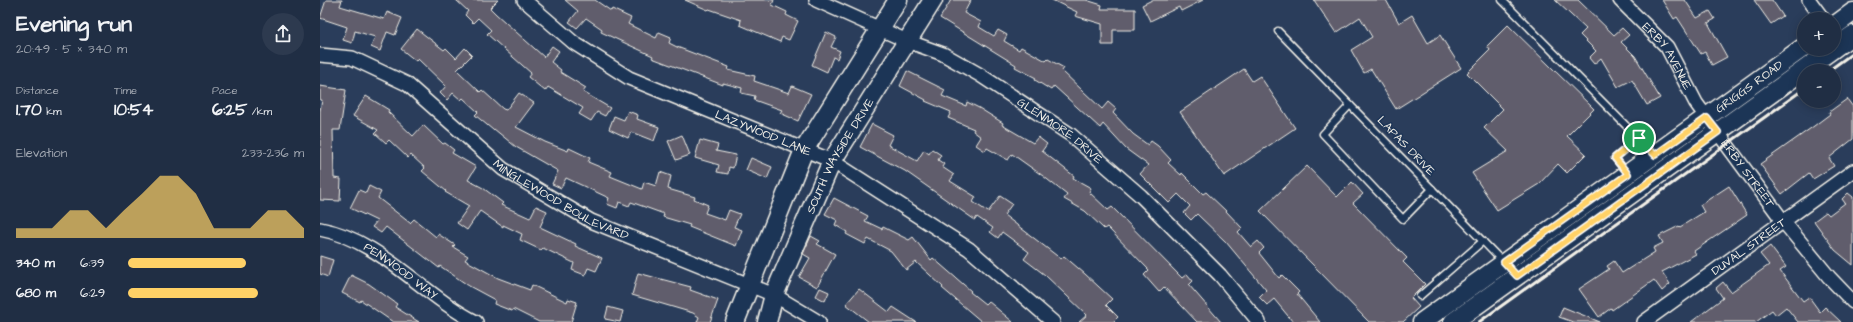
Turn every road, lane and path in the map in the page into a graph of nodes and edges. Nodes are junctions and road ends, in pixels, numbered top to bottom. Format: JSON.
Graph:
{"nodes":[{"id":1,"x":524,"y":0,"type":"edge"},
{"id":2,"x":816,"y":0,"type":"edge"},
{"id":3,"x":898,"y":0,"type":"edge"},
{"id":4,"x":933,"y":0,"type":"edge"},
{"id":5,"x":1502,"y":0,"type":"edge"},
{"id":6,"x":1620,"y":0,"type":"edge"},
{"id":7,"x":1809,"y":0,"type":"edge"},
{"id":8,"x":1818,"y":12,"type":"edge"},
{"id":9,"x":1853,"y":12,"type":"edge"},
{"id":10,"x":1841,"y":21,"type":"edge"},
{"id":11,"x":879,"y":28,"type":"junction"},
{"id":12,"x":1278,"y":31,"type":"dead end"},
{"id":13,"x":907,"y":41,"type":"junction"},
{"id":14,"x":1797,"y":53,"type":"edge"},
{"id":15,"x":320,"y":55,"type":"edge"},
{"id":16,"x":1818,"y":56,"type":"edge"},
{"id":17,"x":1350,"y":105,"type":"junction"},
{"id":18,"x":1712,"y":125,"type":"junction"},
{"id":19,"x":1639,"y":138,"type":"junction"},
{"id":20,"x":804,"y":150,"type":"junction"},
{"id":21,"x":1655,"y":155,"type":"junction"},
{"id":22,"x":832,"y":161,"type":"junction"},
{"id":23,"x":1853,"y":171,"type":"edge"},
{"id":24,"x":1628,"y":174,"type":"junction"},
{"id":25,"x":1432,"y":189,"type":"junction"},
{"id":26,"x":1783,"y":221,"type":"junction"},
{"id":27,"x":320,"y":229,"type":"edge"},
{"id":28,"x":1483,"y":241,"type":"junction"},
{"id":29,"x":1510,"y":269,"type":"junction"},
{"id":30,"x":749,"y":284,"type":"junction"},
{"id":31,"x":774,"y":295,"type":"junction"},
{"id":32,"x":1420,"y":296,"type":"dead end"},
{"id":33,"x":1853,"y":302,"type":"edge"},
{"id":34,"x":476,"y":322,"type":"edge"},
{"id":35,"x":735,"y":322,"type":"edge"},
{"id":36,"x":767,"y":322,"type":"edge"},
{"id":37,"x":819,"y":322,"type":"edge"},
{"id":38,"x":1053,"y":322,"type":"edge"},
{"id":39,"x":1260,"y":322,"type":"edge"},
{"id":40,"x":1422,"y":322,"type":"edge"},
{"id":41,"x":1453,"y":322,"type":"edge"},
{"id":42,"x":1644,"y":322,"type":"edge"}],
"edges":[{"from":1,"to":20,"type":"street","name":"LAZYWOOD LANE"},
{"from":2,"to":11,"type":"street","name":"GLENMORE DRIVE"},
{"from":3,"to":11,"type":"main road"},
{"from":4,"to":13,"type":"main road","name":"SOUTH WAYSIDE DRIVE"},
{"from":5,"to":19,"type":"lane"},
{"from":6,"to":18,"type":"street","name":"ERBY AVENUE"},
{"from":7,"to":8,"type":"street"},
{"from":9,"to":10,"type":"main road"},
{"from":11,"to":13,"type":"street","name":"GLENMORE DRIVE"},
{"from":11,"to":20,"type":"main road"},
{"from":12,"to":17,"type":"lane","name":"LAPAS DRIVE"},
{"from":13,"to":22,"type":"main road","name":"SOUTH WAYSIDE DRIVE"},
{"from":13,"to":39,"type":"street","name":"GLENMORE DRIVE"},
{"from":14,"to":18,"type":"main road","name":"GRIGGS ROAD"},
{"from":15,"to":30,"type":"street","name":"MINGLEWOOD BOULEVARD"},
{"from":16,"to":18,"type":"main road","name":"GRIGGS ROAD"},
{"from":17,"to":25,"type":"lane","name":"LAPAS DRIVE"},
{"from":17,"to":25,"type":"lane"},
{"from":18,"to":21,"type":"main road","name":"GRIGGS ROAD"},
{"from":18,"to":26,"type":"street","name":"ERBY STREET"},
{"from":18,"to":29,"type":"main road","name":"GRIGGS ROAD"},
{"from":19,"to":21,"type":"lane"},
{"from":19,"to":24,"type":"lane"},
{"from":20,"to":22,"type":"street","name":"LAZYWOOD LANE"},
{"from":20,"to":30,"type":"main road"},
{"from":21,"to":24,"type":"main road","name":"GRIGGS ROAD"},
{"from":22,"to":31,"type":"main road","name":"SOUTH WAYSIDE DRIVE"},
{"from":22,"to":38,"type":"street","name":"LAZYWOOD LANE"},
{"from":23,"to":26,"type":"street","name":"DUVAL STREET"},
{"from":24,"to":29,"type":"main road","name":"GRIGGS ROAD"},
{"from":25,"to":28,"type":"lane","name":"LAPAS DRIVE"},
{"from":26,"to":33,"type":"street","name":"ERBY STREET"},
{"from":26,"to":42,"type":"street","name":"DUVAL STREET"},
{"from":27,"to":34,"type":"street","name":"PENWOOD WAY"},
{"from":28,"to":29,"type":"lane","name":"LAPAS DRIVE"},
{"from":28,"to":32,"type":"lane"},
{"from":29,"to":40,"type":"main road","name":"GRIGGS ROAD"},
{"from":29,"to":41,"type":"main road","name":"GRIGGS ROAD"},
{"from":30,"to":31,"type":"street","name":"MINGLEWOOD BOULEVARD"},
{"from":30,"to":35,"type":"main road"},
{"from":31,"to":36,"type":"main road","name":"SOUTH WAYSIDE DRIVE"},
{"from":31,"to":37,"type":"street","name":"MINGLEWOOD BOULEVARD"}]}
